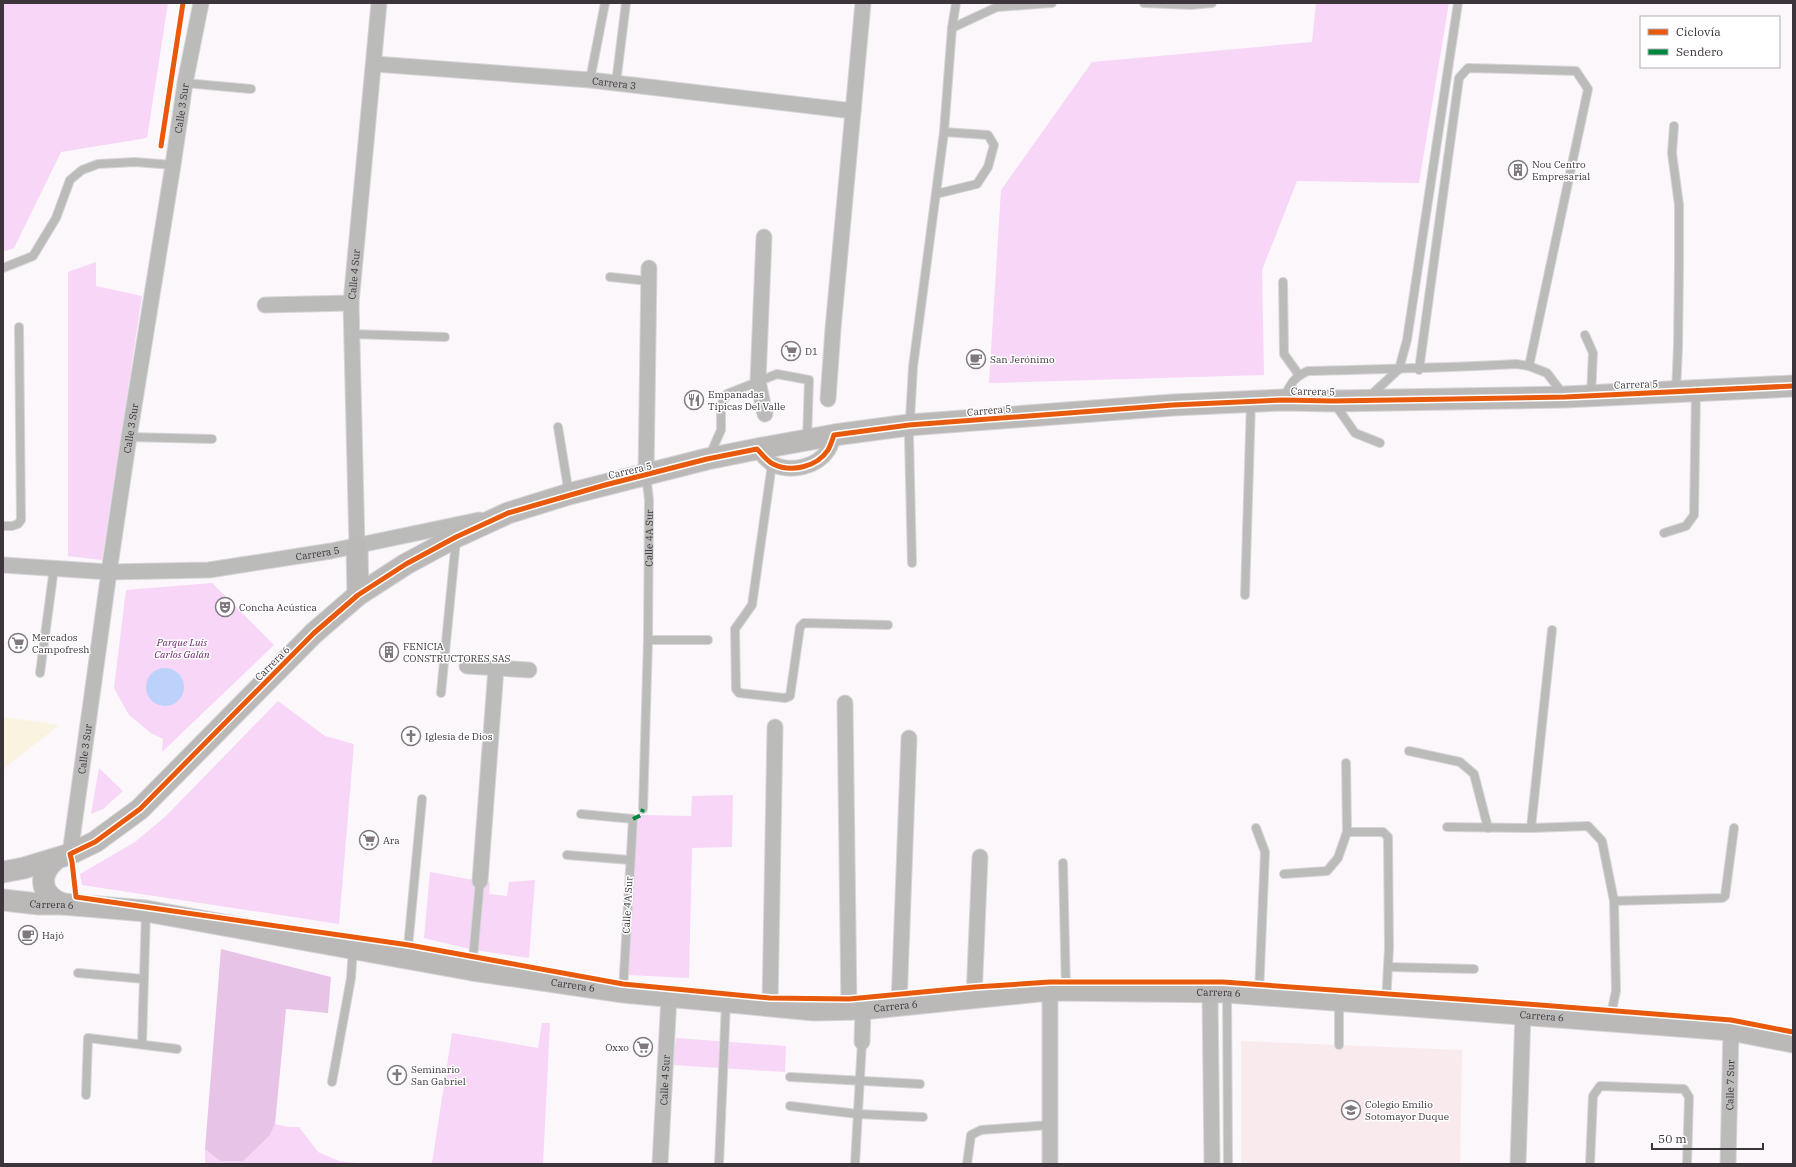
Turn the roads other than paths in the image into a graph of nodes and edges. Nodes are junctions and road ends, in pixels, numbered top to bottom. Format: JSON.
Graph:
{"nodes":[{"id":1,"x":201,"y":3,"type":"edge"},
{"id":2,"x":379,"y":3,"type":"edge"},
{"id":3,"x":605,"y":3,"type":"edge"},
{"id":4,"x":626,"y":3,"type":"edge"},
{"id":5,"x":863,"y":3,"type":"edge"},
{"id":6,"x":956,"y":3,"type":"edge"},
{"id":7,"x":1052,"y":3,"type":"edge"},
{"id":8,"x":1144,"y":3,"type":"edge"},
{"id":9,"x":1212,"y":3,"type":"edge"},
{"id":10,"x":1458,"y":3,"type":"edge"},
{"id":11,"x":952,"y":28,"type":"junction"},
{"id":12,"x":375,"y":64,"type":"junction"},
{"id":13,"x":590,"y":80,"type":"junction"},
{"id":14,"x":185,"y":83,"type":"junction"},
{"id":15,"x":616,"y":83,"type":"junction"},
{"id":16,"x":251,"y":89,"type":"dead end"},
{"id":17,"x":852,"y":111,"type":"junction"},
{"id":18,"x":1674,"y":126,"type":"dead end"},
{"id":19,"x":944,"y":132,"type":"junction"},
{"id":20,"x":174,"y":165,"type":"junction"},
{"id":21,"x":936,"y":194,"type":"junction"},
{"id":22,"x":764,"y":237,"type":"dead end"},
{"id":23,"x":3,"y":268,"type":"edge"},
{"id":24,"x":649,"y":275,"type":"joint"},
{"id":25,"x":610,"y":277,"type":"dead end"},
{"id":26,"x":1283,"y":282,"type":"dead end"},
{"id":27,"x":351,"y":303,"type":"junction"},
{"id":28,"x":264,"y":305,"type":"dead end"},
{"id":29,"x":19,"y":327,"type":"dead end"},
{"id":30,"x":351,"y":334,"type":"junction"},
{"id":31,"x":1585,"y":335,"type":"dead end"},
{"id":32,"x":445,"y":337,"type":"dead end"},
{"id":33,"x":1529,"y":366,"type":"junction"},
{"id":34,"x":1399,"y":369,"type":"junction"},
{"id":35,"x":1419,"y":370,"type":"junction"},
{"id":36,"x":1299,"y":375,"type":"junction"},
{"id":37,"x":758,"y":381,"type":"junction"},
{"id":38,"x":1793,"y":386,"type":"edge"},
{"id":39,"x":1696,"y":390,"type":"junction"},
{"id":40,"x":1676,"y":392,"type":"junction"},
{"id":41,"x":1591,"y":395,"type":"junction"},
{"id":42,"x":1565,"y":397,"type":"junction"},
{"id":43,"x":828,"y":399,"type":"dead end"},
{"id":44,"x":1283,"y":400,"type":"junction"},
{"id":45,"x":1365,"y":400,"type":"junction"},
{"id":46,"x":1251,"y":401,"type":"junction"},
{"id":47,"x":1333,"y":401,"type":"junction"},
{"id":48,"x":765,"y":414,"type":"dead end"},
{"id":49,"x":909,"y":425,"type":"junction"},
{"id":50,"x":558,"y":427,"type":"dead end"},
{"id":51,"x":834,"y":435,"type":"junction"},
{"id":52,"x":129,"y":437,"type":"junction"},
{"id":53,"x":212,"y":439,"type":"dead end"},
{"id":54,"x":807,"y":439,"type":"junction"},
{"id":55,"x":1380,"y":443,"type":"dead end"},
{"id":56,"x":757,"y":449,"type":"junction"},
{"id":57,"x":707,"y":459,"type":"junction"},
{"id":58,"x":772,"y":464,"type":"junction"},
{"id":59,"x":646,"y":475,"type":"junction"},
{"id":60,"x":569,"y":494,"type":"junction"},
{"id":61,"x":508,"y":513,"type":"junction"},
{"id":62,"x":3,"y":526,"type":"edge"},
{"id":63,"x":1664,"y":533,"type":"dead end"},
{"id":64,"x":456,"y":537,"type":"junction"},
{"id":65,"x":356,"y":546,"type":"junction"},
{"id":66,"x":912,"y":563,"type":"dead end"},
{"id":67,"x":3,"y":566,"type":"edge"},
{"id":68,"x":54,"y":568,"type":"junction"},
{"id":69,"x":109,"y":572,"type":"junction"},
{"id":70,"x":358,"y":595,"type":"junction"},
{"id":71,"x":1245,"y":595,"type":"dead end"},
{"id":72,"x":888,"y":625,"type":"dead end"},
{"id":73,"x":1552,"y":630,"type":"dead end"},
{"id":74,"x":648,"y":640,"type":"junction"},
{"id":75,"x":708,"y":640,"type":"dead end"},
{"id":76,"x":467,"y":666,"type":"dead end"},
{"id":77,"x":496,"y":668,"type":"junction"},
{"id":78,"x":529,"y":670,"type":"dead end"},
{"id":79,"x":40,"y":673,"type":"dead end"},
{"id":80,"x":441,"y":693,"type":"dead end"},
{"id":81,"x":845,"y":702,"type":"dead end"},
{"id":82,"x":775,"y":727,"type":"dead end"},
{"id":83,"x":909,"y":738,"type":"dead end"},
{"id":84,"x":1409,"y":751,"type":"dead end"},
{"id":85,"x":1346,"y":763,"type":"dead end"},
{"id":86,"x":422,"y":799,"type":"dead end"},
{"id":87,"x":643,"y":809,"type":"dead end"},
{"id":88,"x":581,"y":814,"type":"dead end"},
{"id":89,"x":1447,"y":827,"type":"dead end"},
{"id":90,"x":1256,"y":828,"type":"dead end"},
{"id":91,"x":1488,"y":828,"type":"junction"},
{"id":92,"x":1531,"y":828,"type":"junction"},
{"id":93,"x":1734,"y":828,"type":"dead end"},
{"id":94,"x":1347,"y":832,"type":"junction"},
{"id":95,"x":567,"y":855,"type":"dead end"},
{"id":96,"x":63,"y":857,"type":"junction"},
{"id":97,"x":980,"y":857,"type":"dead end"},
{"id":98,"x":630,"y":860,"type":"junction"},
{"id":99,"x":1063,"y":863,"type":"dead end"},
{"id":100,"x":3,"y":872,"type":"edge"},
{"id":101,"x":1284,"y":874,"type":"dead end"},
{"id":102,"x":480,"y":881,"type":"joint"},
{"id":103,"x":3,"y":900,"type":"edge"},
{"id":104,"x":1614,"y":901,"type":"junction"},
{"id":105,"x":63,"y":904,"type":"junction"},
{"id":106,"x":146,"y":912,"type":"junction"},
{"id":107,"x":353,"y":948,"type":"junction"},
{"id":108,"x":407,"y":958,"type":"junction"},
{"id":109,"x":1388,"y":968,"type":"junction"},
{"id":110,"x":1474,"y":968,"type":"dead end"},
{"id":111,"x":472,"y":970,"type":"junction"},
{"id":112,"x":78,"y":973,"type":"dead end"},
{"id":113,"x":144,"y":978,"type":"junction"},
{"id":114,"x":1058,"y":990,"type":"junction"},
{"id":115,"x":622,"y":992,"type":"junction"},
{"id":116,"x":1218,"y":992,"type":"junction"},
{"id":117,"x":1259,"y":994,"type":"junction"},
{"id":118,"x":669,"y":996,"type":"junction"},
{"id":119,"x":974,"y":998,"type":"junction"},
{"id":120,"x":1339,"y":1000,"type":"junction"},
{"id":121,"x":726,"y":1003,"type":"junction"},
{"id":122,"x":1386,"y":1003,"type":"junction"},
{"id":123,"x":899,"y":1005,"type":"junction"},
{"id":124,"x":770,"y":1006,"type":"junction"},
{"id":125,"x":856,"y":1009,"type":"junction"},
{"id":126,"x":1523,"y":1013,"type":"junction"},
{"id":127,"x":1612,"y":1020,"type":"junction"},
{"id":128,"x":1731,"y":1030,"type":"junction"},
{"id":129,"x":862,"y":1042,"type":"joint"},
{"id":130,"x":1793,"y":1042,"type":"edge"},
{"id":131,"x":142,"y":1044,"type":"junction"},
{"id":132,"x":1339,"y":1045,"type":"dead end"},
{"id":133,"x":177,"y":1049,"type":"dead end"},
{"id":134,"x":790,"y":1077,"type":"dead end"},
{"id":135,"x":860,"y":1081,"type":"junction"},
{"id":136,"x":332,"y":1082,"type":"dead end"},
{"id":137,"x":920,"y":1084,"type":"dead end"},
{"id":138,"x":86,"y":1095,"type":"dead end"},
{"id":139,"x":790,"y":1106,"type":"dead end"},
{"id":140,"x":858,"y":1114,"type":"junction"},
{"id":141,"x":923,"y":1117,"type":"dead end"},
{"id":142,"x":1050,"y":1125,"type":"junction"},
{"id":143,"x":660,"y":1164,"type":"edge"},
{"id":144,"x":719,"y":1164,"type":"edge"},
{"id":145,"x":855,"y":1164,"type":"edge"},
{"id":146,"x":967,"y":1164,"type":"edge"},
{"id":147,"x":1050,"y":1164,"type":"edge"},
{"id":148,"x":1212,"y":1164,"type":"edge"},
{"id":149,"x":1228,"y":1164,"type":"edge"},
{"id":150,"x":1518,"y":1164,"type":"edge"},
{"id":151,"x":1590,"y":1164,"type":"edge"},
{"id":152,"x":1687,"y":1164,"type":"edge"},
{"id":153,"x":1728,"y":1164,"type":"edge"}],
"edges":[{"from":1,"to":14,"type":"street","name":"Calle 3 Sur"},
{"from":2,"to":12,"type":"street","name":"Calle 4 Sur"},
{"from":3,"to":13,"type":"lane"},
{"from":4,"to":15,"type":"lane"},
{"from":5,"to":17,"type":"street"},
{"from":6,"to":11,"type":"lane"},
{"from":7,"to":11,"type":"lane"},
{"from":8,"to":9,"type":"lane"},
{"from":10,"to":34,"type":"lane"},
{"from":11,"to":19,"type":"lane"},
{"from":12,"to":13,"type":"street","name":"Carrera 3"},
{"from":12,"to":27,"type":"street","name":"Calle 4 Sur"},
{"from":13,"to":15,"type":"street","name":"Carrera 3"},
{"from":14,"to":16,"type":"lane"},
{"from":14,"to":20,"type":"street","name":"Calle 3 Sur"},
{"from":15,"to":17,"type":"street","name":"Carrera 3"},
{"from":17,"to":43,"type":"street"},
{"from":18,"to":40,"type":"lane"},
{"from":19,"to":21,"type":"lane"},
{"from":19,"to":21,"type":"lane"},
{"from":20,"to":23,"type":"lane"},
{"from":20,"to":52,"type":"street","name":"Calle 3 Sur"},
{"from":21,"to":49,"type":"lane"},
{"from":22,"to":37,"type":"street"},
{"from":24,"to":25,"type":"lane"},
{"from":24,"to":59,"type":"street","name":"Calle 4A Sur"},
{"from":26,"to":36,"type":"lane"},
{"from":27,"to":28,"type":"street"},
{"from":27,"to":30,"type":"street","name":"Calle 4 Sur"},
{"from":29,"to":62,"type":"lane"},
{"from":30,"to":32,"type":"lane"},
{"from":30,"to":65,"type":"street","name":"Calle 4 Sur"},
{"from":31,"to":41,"type":"lane"},
{"from":33,"to":35,"type":"lane"},
{"from":33,"to":35,"type":"lane"},
{"from":33,"to":42,"type":"lane"},
{"from":34,"to":35,"type":"lane"},
{"from":34,"to":36,"type":"lane"},
{"from":34,"to":45,"type":"lane"},
{"from":36,"to":44,"type":"lane"},
{"from":37,"to":48,"type":"street"},
{"from":37,"to":54,"type":"lane"},
{"from":37,"to":57,"type":"lane"},
{"from":38,"to":39,"type":"main road","name":"Carrera 5"},
{"from":39,"to":40,"type":"main road","name":"Carrera 5"},
{"from":39,"to":63,"type":"lane"},
{"from":40,"to":41,"type":"main road","name":"Carrera 5"},
{"from":41,"to":42,"type":"main road","name":"Carrera 5"},
{"from":42,"to":45,"type":"main road","name":"Carrera 5"},
{"from":44,"to":46,"type":"main road","name":"Carrera 5"},
{"from":44,"to":47,"type":"main road","name":"Carrera 5"},
{"from":45,"to":47,"type":"main road","name":"Carrera 5"},
{"from":46,"to":49,"type":"main road","name":"Carrera 5"},
{"from":46,"to":71,"type":"lane"},
{"from":47,"to":55,"type":"lane"},
{"from":49,"to":51,"type":"main road","name":"Carrera 5"},
{"from":49,"to":66,"type":"lane"},
{"from":50,"to":60,"type":"lane"},
{"from":51,"to":54,"type":"main road","name":"Carrera 5"},
{"from":51,"to":58,"type":"street"},
{"from":52,"to":53,"type":"lane"},
{"from":52,"to":69,"type":"street","name":"Calle 3 Sur"},
{"from":54,"to":56,"type":"main road","name":"Carrera 5"},
{"from":56,"to":57,"type":"main road","name":"Carrera 5"},
{"from":56,"to":58,"type":"street"},
{"from":57,"to":59,"type":"main road","name":"Carrera 5"},
{"from":58,"to":72,"type":"lane"},
{"from":59,"to":60,"type":"main road","name":"Carrera 5"},
{"from":59,"to":74,"type":"lane","name":"Calle 4A Sur"},
{"from":60,"to":61,"type":"main road","name":"Carrera 5"},
{"from":61,"to":64,"type":"main road","name":"Carrera 6"},
{"from":61,"to":65,"type":"street","name":"Carrera 5"},
{"from":64,"to":70,"type":"main road","name":"Carrera 6"},
{"from":64,"to":80,"type":"lane"},
{"from":65,"to":69,"type":"street","name":"Carrera 5"},
{"from":65,"to":70,"type":"main road"},
{"from":67,"to":68,"type":"street","name":"Carrera 5"},
{"from":68,"to":69,"type":"street","name":"Carrera 5"},
{"from":68,"to":79,"type":"lane"},
{"from":69,"to":96,"type":"street","name":"Calle 3 Sur"},
{"from":70,"to":96,"type":"main road","name":"Carrera 6"},
{"from":73,"to":92,"type":"lane"},
{"from":74,"to":75,"type":"lane"},
{"from":74,"to":87,"type":"lane","name":"Calle 4A Sur"},
{"from":76,"to":77,"type":"street"},
{"from":77,"to":78,"type":"street"},
{"from":77,"to":102,"type":"street"},
{"from":81,"to":125,"type":"street"},
{"from":82,"to":124,"type":"street"},
{"from":83,"to":123,"type":"street"},
{"from":84,"to":91,"type":"lane"},
{"from":85,"to":94,"type":"lane"},
{"from":86,"to":108,"type":"lane"},
{"from":88,"to":98,"type":"lane","name":"Calle 4A Sur"},
{"from":89,"to":91,"type":"lane"},
{"from":90,"to":117,"type":"lane"},
{"from":91,"to":92,"type":"lane"},
{"from":92,"to":104,"type":"lane"},
{"from":93,"to":104,"type":"lane"},
{"from":94,"to":101,"type":"lane"},
{"from":94,"to":109,"type":"lane"},
{"from":95,"to":98,"type":"lane"},
{"from":96,"to":100,"type":"main road","name":"Carrera 6"},
{"from":96,"to":105,"type":"main road"},
{"from":97,"to":119,"type":"street"},
{"from":98,"to":115,"type":"lane","name":"Calle 4A Sur"},
{"from":99,"to":114,"type":"lane"},
{"from":102,"to":111,"type":"lane"},
{"from":103,"to":105,"type":"main road","name":"Carrera 6"},
{"from":104,"to":127,"type":"lane"},
{"from":105,"to":106,"type":"main road","name":"Carrera 6"},
{"from":106,"to":107,"type":"main road","name":"Carrera 6"},
{"from":106,"to":113,"type":"lane"},
{"from":107,"to":108,"type":"main road","name":"Carrera 6"},
{"from":107,"to":136,"type":"lane"},
{"from":108,"to":111,"type":"main road","name":"Carrera 6"},
{"from":109,"to":110,"type":"lane"},
{"from":109,"to":122,"type":"lane"},
{"from":111,"to":115,"type":"main road","name":"Carrera 6"},
{"from":112,"to":113,"type":"lane"},
{"from":113,"to":131,"type":"lane"},
{"from":114,"to":116,"type":"main road","name":"Carrera 6"},
{"from":114,"to":119,"type":"main road","name":"Carrera 6"},
{"from":114,"to":142,"type":"street"},
{"from":115,"to":118,"type":"main road","name":"Carrera 6"},
{"from":116,"to":117,"type":"main road","name":"Carrera 6"},
{"from":116,"to":148,"type":"street"},
{"from":116,"to":149,"type":"lane"},
{"from":117,"to":120,"type":"main road","name":"Carrera 6"},
{"from":118,"to":121,"type":"main road","name":"Carrera 6"},
{"from":118,"to":143,"type":"street","name":"Calle 4 Sur"},
{"from":119,"to":123,"type":"main road","name":"Carrera 6"},
{"from":120,"to":122,"type":"main road","name":"Carrera 6"},
{"from":120,"to":132,"type":"lane"},
{"from":121,"to":124,"type":"main road","name":"Carrera 6"},
{"from":121,"to":144,"type":"lane"},
{"from":122,"to":126,"type":"main road","name":"Carrera 6"},
{"from":123,"to":125,"type":"main road","name":"Carrera 6"},
{"from":124,"to":125,"type":"main road","name":"Carrera 6"},
{"from":125,"to":129,"type":"street"},
{"from":126,"to":127,"type":"main road","name":"Carrera 6"},
{"from":126,"to":150,"type":"street"},
{"from":127,"to":128,"type":"main road","name":"Carrera 6"},
{"from":128,"to":130,"type":"main road","name":"Carrera 6"},
{"from":128,"to":153,"type":"street","name":"Calle 7 Sur"},
{"from":129,"to":135,"type":"lane"},
{"from":131,"to":133,"type":"lane"},
{"from":131,"to":138,"type":"lane"},
{"from":134,"to":135,"type":"lane"},
{"from":135,"to":137,"type":"lane"},
{"from":135,"to":140,"type":"lane"},
{"from":139,"to":140,"type":"lane"},
{"from":140,"to":141,"type":"lane"},
{"from":140,"to":145,"type":"lane"},
{"from":142,"to":146,"type":"lane"},
{"from":142,"to":147,"type":"street"},
{"from":151,"to":152,"type":"lane"}]}
